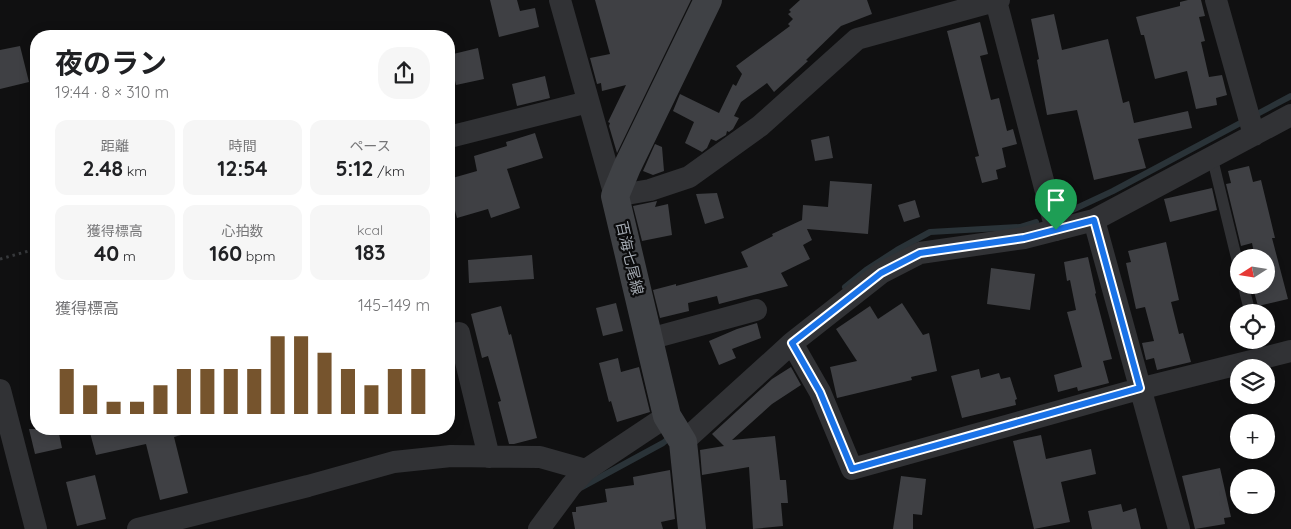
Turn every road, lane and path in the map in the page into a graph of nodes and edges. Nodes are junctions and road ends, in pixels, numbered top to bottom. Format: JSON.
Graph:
{"nodes":[{"id":1,"x":560,"y":0,"type":"edge"},
{"id":2,"x":708,"y":0,"type":"edge"},
{"id":3,"x":998,"y":0,"type":"edge"},
{"id":4,"x":1216,"y":0,"type":"edge"},
{"id":5,"x":588,"y":102,"type":"junction"},
{"id":6,"x":1291,"y":115,"type":"edge"},
{"id":7,"x":455,"y":135,"type":"edge"},
{"id":8,"x":1254,"y":135,"type":"junction"},
{"id":9,"x":1212,"y":157,"type":"junction"},
{"id":10,"x":615,"y":196,"type":"junction"},
{"id":11,"x":1094,"y":220,"type":"junction"},
{"id":12,"x":1056,"y":230,"type":"junction"},
{"id":13,"x":1234,"y":249,"type":"edge"},
{"id":14,"x":30,"y":251,"type":"edge"},
{"id":15,"x":0,"y":259,"type":"edge"},
{"id":16,"x":756,"y":310,"type":"dead end"},
{"id":17,"x":459,"y":333,"type":"dead end"},
{"id":18,"x":649,"y":339,"type":"junction"},
{"id":19,"x":792,"y":343,"type":"junction"},
{"id":20,"x":1258,"y":349,"type":"edge"},
{"id":21,"x":1291,"y":350,"type":"edge"},
{"id":22,"x":1140,"y":388,"type":"junction"},
{"id":23,"x":0,"y":390,"type":"edge"},
{"id":24,"x":676,"y":430,"type":"junction"},
{"id":25,"x":489,"y":457,"type":"junction"},
{"id":26,"x":586,"y":470,"type":"junction"},
{"id":27,"x":36,"y":529,"type":"edge"},
{"id":28,"x":138,"y":529,"type":"edge"},
{"id":29,"x":539,"y":529,"type":"edge"},
{"id":30,"x":692,"y":529,"type":"edge"},
{"id":31,"x":1179,"y":529,"type":"edge"}],
"edges":[{"from":1,"to":5,"type":"street"},
{"from":2,"to":10,"type":"main road"},
{"from":3,"to":10,"type":"street"},
{"from":3,"to":12,"type":"street"},
{"from":4,"to":8,"type":"street"},
{"from":5,"to":7,"type":"street"},
{"from":5,"to":10,"type":"street"},
{"from":6,"to":8,"type":"street"},
{"from":8,"to":9,"type":"street"},
{"from":9,"to":11,"type":"street"},
{"from":9,"to":13,"type":"lane"},
{"from":10,"to":18,"type":"main road","name":"百海七尾線"},
{"from":11,"to":12,"type":"street"},
{"from":11,"to":22,"type":"street"},
{"from":12,"to":19,"type":"street"},
{"from":14,"to":15,"type":"path"},
{"from":16,"to":18,"type":"street"},
{"from":17,"to":25,"type":"street"},
{"from":18,"to":24,"type":"main road","name":"百海七尾線"},
{"from":19,"to":22,"type":"street"},
{"from":19,"to":24,"type":"street"},
{"from":20,"to":21,"type":"street"},
{"from":20,"to":22,"type":"street"},
{"from":22,"to":31,"type":"street"},
{"from":23,"to":27,"type":"street"},
{"from":24,"to":26,"type":"street"},
{"from":24,"to":30,"type":"main road","name":"百海七尾線"},
{"from":25,"to":26,"type":"street"},
{"from":25,"to":28,"type":"street"},
{"from":26,"to":29,"type":"street"}]}
